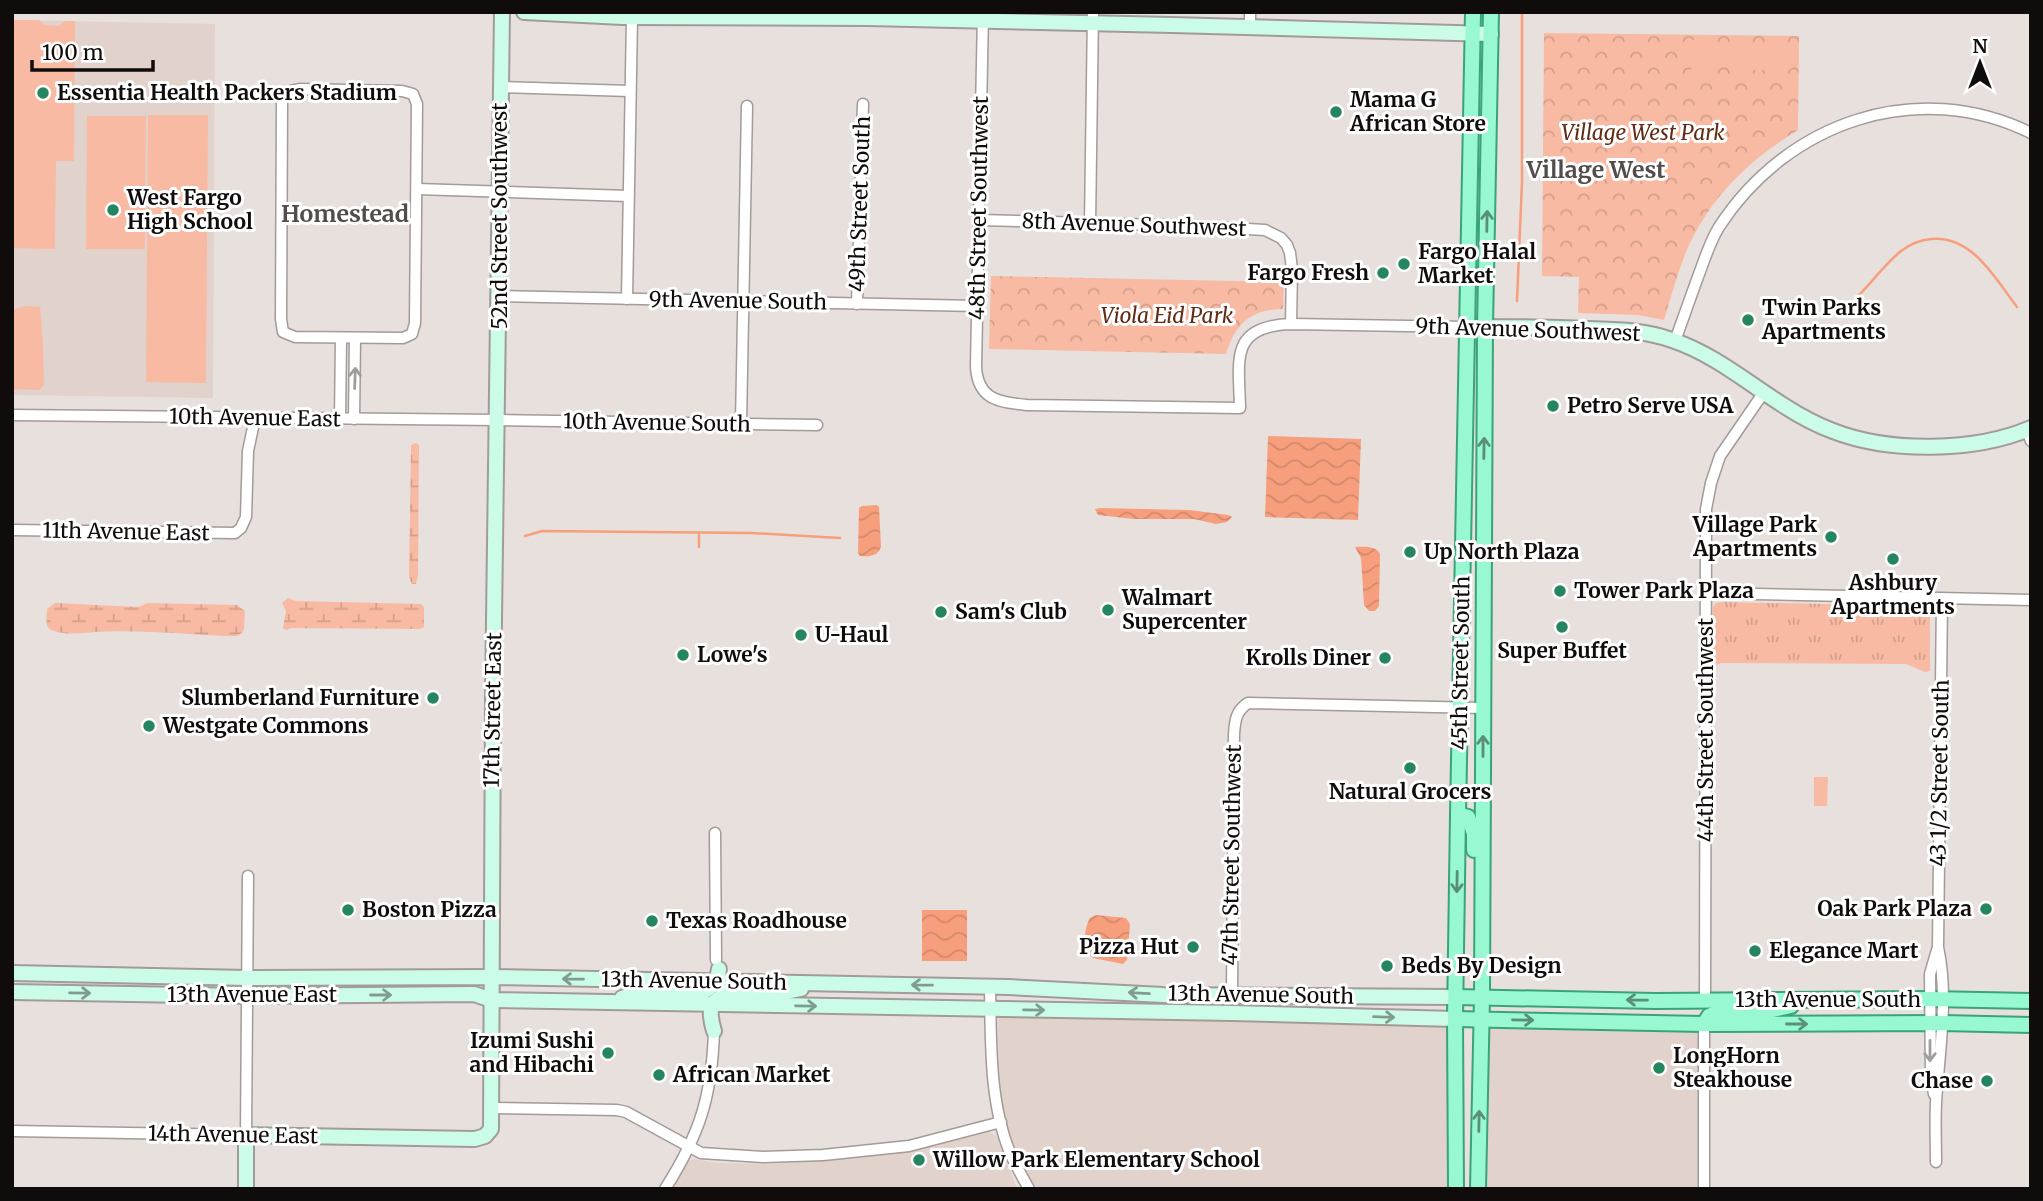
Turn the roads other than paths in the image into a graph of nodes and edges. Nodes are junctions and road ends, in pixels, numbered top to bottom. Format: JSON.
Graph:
{"nodes":[{"id":1,"x":502,"y":12,"type":"edge"},
{"id":2,"x":524,"y":12,"type":"edge"},
{"id":3,"x":1250,"y":12,"type":"edge"},
{"id":4,"x":1473,"y":12,"type":"edge"},
{"id":5,"x":1491,"y":12,"type":"edge"},
{"id":6,"x":747,"y":15,"type":"edge"},
{"id":7,"x":867,"y":15,"type":"edge"},
{"id":8,"x":632,"y":17,"type":"junction"},
{"id":9,"x":983,"y":17,"type":"edge"},
{"id":10,"x":1093,"y":18,"type":"edge"},
{"id":11,"x":1172,"y":18,"type":"edge"},
{"id":12,"x":1250,"y":28,"type":"junction"},
{"id":13,"x":1473,"y":33,"type":"junction"},
{"id":14,"x":1491,"y":34,"type":"junction"},
{"id":15,"x":500,"y":87,"type":"junction"},
{"id":16,"x":630,"y":90,"type":"junction"},
{"id":17,"x":863,"y":104,"type":"dead end"},
{"id":18,"x":747,"y":106,"type":"dead end"},
{"id":19,"x":2031,"y":132,"type":"edge"},
{"id":20,"x":417,"y":190,"type":"junction"},
{"id":21,"x":501,"y":191,"type":"junction"},
{"id":22,"x":628,"y":196,"type":"junction"},
{"id":23,"x":979,"y":220,"type":"junction"},
{"id":24,"x":1090,"y":224,"type":"junction"},
{"id":25,"x":499,"y":296,"type":"junction"},
{"id":26,"x":627,"y":299,"type":"junction"},
{"id":27,"x":743,"y":301,"type":"junction"},
{"id":28,"x":857,"y":304,"type":"junction"},
{"id":29,"x":977,"y":306,"type":"junction"},
{"id":30,"x":1290,"y":324,"type":"junction"},
{"id":31,"x":1466,"y":327,"type":"junction"},
{"id":32,"x":1485,"y":327,"type":"junction"},
{"id":33,"x":341,"y":338,"type":"junction"},
{"id":34,"x":355,"y":338,"type":"junction"},
{"id":35,"x":1675,"y":341,"type":"junction"},
{"id":36,"x":1765,"y":392,"type":"junction"},
{"id":37,"x":12,"y":415,"type":"edge"},
{"id":38,"x":1465,"y":416,"type":"junction"},
{"id":39,"x":255,"y":418,"type":"junction"},
{"id":40,"x":340,"y":419,"type":"junction"},
{"id":41,"x":354,"y":419,"type":"junction"},
{"id":42,"x":498,"y":420,"type":"junction"},
{"id":43,"x":741,"y":424,"type":"junction"},
{"id":44,"x":817,"y":425,"type":"dead end"},
{"id":45,"x":2030,"y":433,"type":"edge"},
{"id":46,"x":1463,"y":516,"type":"junction"},
{"id":47,"x":1483,"y":517,"type":"junction"},
{"id":48,"x":12,"y":530,"type":"edge"},
{"id":49,"x":1706,"y":593,"type":"junction"},
{"id":50,"x":1941,"y":598,"type":"junction"},
{"id":51,"x":2031,"y":600,"type":"edge"},
{"id":52,"x":1484,"y":618,"type":"junction"},
{"id":53,"x":1460,"y":707,"type":"junction"},
{"id":54,"x":1483,"y":708,"type":"junction"},
{"id":55,"x":1459,"y":751,"type":"junction"},
{"id":56,"x":1458,"y":814,"type":"junction"},
{"id":57,"x":1483,"y":814,"type":"junction"},
{"id":58,"x":715,"y":833,"type":"dead end"},
{"id":59,"x":248,"y":876,"type":"dead end"},
{"id":60,"x":1481,"y":917,"type":"junction"},
{"id":61,"x":717,"y":970,"type":"junction"},
{"id":62,"x":12,"y":973,"type":"edge"},
{"id":63,"x":492,"y":977,"type":"junction"},
{"id":64,"x":248,"y":978,"type":"junction"},
{"id":65,"x":690,"y":981,"type":"junction"},
{"id":66,"x":821,"y":984,"type":"junction"},
{"id":67,"x":990,"y":986,"type":"junction"},
{"id":68,"x":12,"y":992,"type":"edge"},
{"id":69,"x":1231,"y":995,"type":"junction"},
{"id":70,"x":248,"y":996,"type":"junction"},
{"id":71,"x":1456,"y":997,"type":"junction"},
{"id":72,"x":1482,"y":997,"type":"junction"},
{"id":73,"x":1936,"y":999,"type":"junction"},
{"id":74,"x":492,"y":1000,"type":"junction"},
{"id":75,"x":1705,"y":1000,"type":"junction"},
{"id":76,"x":1816,"y":1000,"type":"junction"},
{"id":77,"x":2031,"y":1001,"type":"edge"},
{"id":78,"x":611,"y":1002,"type":"junction"},
{"id":79,"x":738,"y":1005,"type":"junction"},
{"id":80,"x":711,"y":1009,"type":"junction"},
{"id":81,"x":991,"y":1009,"type":"junction"},
{"id":82,"x":1129,"y":1012,"type":"junction"},
{"id":83,"x":1455,"y":1019,"type":"junction"},
{"id":84,"x":1481,"y":1019,"type":"junction"},
{"id":85,"x":1595,"y":1021,"type":"junction"},
{"id":86,"x":1936,"y":1023,"type":"junction"},
{"id":87,"x":1704,"y":1024,"type":"junction"},
{"id":88,"x":2031,"y":1025,"type":"edge"},
{"id":89,"x":714,"y":1031,"type":"junction"},
{"id":90,"x":492,"y":1108,"type":"junction"},
{"id":91,"x":1456,"y":1119,"type":"junction"},
{"id":92,"x":1001,"y":1122,"type":"junction"},
{"id":93,"x":12,"y":1131,"type":"edge"},
{"id":94,"x":246,"y":1135,"type":"junction"},
{"id":95,"x":689,"y":1146,"type":"junction"},
{"id":96,"x":1936,"y":1162,"type":"dead end"},
{"id":97,"x":666,"y":1187,"type":"edge"},
{"id":98,"x":247,"y":1189,"type":"edge"},
{"id":99,"x":1029,"y":1189,"type":"edge"},
{"id":100,"x":1457,"y":1189,"type":"edge"},
{"id":101,"x":1463,"y":1189,"type":"edge"},
{"id":102,"x":1478,"y":1189,"type":"edge"},
{"id":103,"x":1704,"y":1189,"type":"edge"}],
"edges":[{"from":1,"to":15,"type":"main road","name":"52nd Street Southwest"},
{"from":2,"to":8,"type":"main road"},
{"from":3,"to":12,"type":"street"},
{"from":4,"to":13,"type":"main road","name":"45th Street South"},
{"from":5,"to":14,"type":"main road","name":"45th Street South"},
{"from":6,"to":7,"type":"main road"},
{"from":6,"to":8,"type":"main road"},
{"from":7,"to":9,"type":"main road"},
{"from":8,"to":16,"type":"street"},
{"from":9,"to":10,"type":"main road"},
{"from":9,"to":23,"type":"street","name":"48th Street Southwest"},
{"from":10,"to":11,"type":"main road"},
{"from":10,"to":24,"type":"street"},
{"from":11,"to":12,"type":"main road"},
{"from":12,"to":13,"type":"main road"},
{"from":13,"to":14,"type":"main road"},
{"from":13,"to":31,"type":"main road","name":"45th Street South"},
{"from":32,"to":14,"type":"main road","name":"45th Street South","one_way":true},
{"from":15,"to":16,"type":"street"},
{"from":15,"to":21,"type":"main road","name":"52nd Street Southwest"},
{"from":16,"to":22,"type":"street"},
{"from":17,"to":28,"type":"street","name":"49th Street South"},
{"from":18,"to":27,"type":"street"},
{"from":19,"to":35,"type":"street"},
{"from":20,"to":21,"type":"street"},
{"from":20,"to":33,"type":"street"},
{"from":20,"to":34,"type":"street"},
{"from":21,"to":22,"type":"street"},
{"from":21,"to":25,"type":"main road","name":"52nd Street Southwest"},
{"from":22,"to":26,"type":"street"},
{"from":23,"to":24,"type":"street","name":"8th Avenue Southwest"},
{"from":23,"to":29,"type":"street","name":"48th Street Southwest"},
{"from":24,"to":30,"type":"street","name":"8th Avenue Southwest"},
{"from":25,"to":26,"type":"street","name":"9th Avenue South"},
{"from":25,"to":42,"type":"main road","name":"52nd Street Southwest"},
{"from":26,"to":27,"type":"street","name":"9th Avenue South"},
{"from":27,"to":28,"type":"street","name":"9th Avenue South"},
{"from":27,"to":43,"type":"street"},
{"from":28,"to":29,"type":"street","name":"9th Avenue South"},
{"from":29,"to":30,"type":"street","name":"48th Street Southwest"},
{"from":30,"to":31,"type":"street","name":"9th Avenue Southwest"},
{"from":31,"to":32,"type":"main road","name":"9th Avenue Southwest"},
{"from":31,"to":38,"type":"main road","name":"45th Street South"},
{"from":32,"to":35,"type":"main road","name":"9th Avenue Southwest"},
{"from":47,"to":32,"type":"main road","name":"45th Street South","one_way":true},
{"from":33,"to":34,"type":"street"},
{"from":33,"to":40,"type":"street"},
{"from":41,"to":34,"type":"street","one_way":true},
{"from":35,"to":36,"type":"main road","name":"9th Avenue Southwest"},
{"from":36,"to":45,"type":"main road","name":"9th Avenue Southwest"},
{"from":36,"to":49,"type":"street","name":"44th Street Southwest"},
{"from":37,"to":39,"type":"street","name":"10th Avenue East"},
{"from":38,"to":46,"type":"main road","name":"45th Street South"},
{"from":38,"to":47,"type":"main road"},
{"from":39,"to":40,"type":"street","name":"10th Avenue East"},
{"from":39,"to":48,"type":"street","name":"11th Avenue East"},
{"from":40,"to":41,"type":"street","name":"10th Avenue East"},
{"from":41,"to":42,"type":"street","name":"10th Avenue East"},
{"from":42,"to":43,"type":"street","name":"10th Avenue South"},
{"from":42,"to":63,"type":"main road","name":"17th Street East"},
{"from":43,"to":44,"type":"street","name":"10th Avenue South"},
{"from":46,"to":52,"type":"main road"},
{"from":46,"to":53,"type":"main road","name":"45th Street South"},
{"from":47,"to":52,"type":"main road","name":"45th Street South"},
{"from":49,"to":50,"type":"street"},
{"from":49,"to":75,"type":"street","name":"44th Street Southwest"},
{"from":50,"to":51,"type":"street"},
{"from":50,"to":73,"type":"street","name":"43 1/2 Street South"},
{"from":52,"to":54,"type":"main road","name":"45th Street South"},
{"from":53,"to":54,"type":"street"},
{"from":53,"to":55,"type":"main road","name":"45th Street South"},
{"from":53,"to":69,"type":"street","name":"47th Street Southwest"},
{"from":57,"to":54,"type":"main road","name":"45th Street South","one_way":true},
{"from":55,"to":56,"type":"main road","name":"45th Street South"},
{"from":55,"to":57,"type":"main road"},
{"from":56,"to":60,"type":"main road"},
{"from":56,"to":71,"type":"main road","name":"45th Street South","one_way":true},
{"from":57,"to":60,"type":"main road","name":"45th Street South"},
{"from":58,"to":61,"type":"street"},
{"from":59,"to":64,"type":"street"},
{"from":60,"to":72,"type":"main road","name":"45th Street South"},
{"from":61,"to":65,"type":"main road","name":"13th Avenue South"},
{"from":61,"to":65,"type":"main road"},
{"from":61,"to":66,"type":"main road","name":"13th Avenue South"},
{"from":61,"to":78,"type":"main road"},
{"from":62,"to":64,"type":"main road","name":"13th Avenue East"},
{"from":63,"to":64,"type":"main road","name":"13th Avenue East"},
{"from":65,"to":63,"type":"main road","name":"13th Avenue South","one_way":true},
{"from":63,"to":74,"type":"main road","name":"17th Street East"},
{"from":64,"to":70,"type":"street"},
{"from":67,"to":66,"type":"main road","name":"13th Avenue South","one_way":true},
{"from":66,"to":80,"type":"main road"},
{"from":69,"to":67,"type":"main road","name":"13th Avenue South","one_way":true},
{"from":67,"to":81,"type":"street"},
{"from":68,"to":70,"type":"main road","name":"13th Avenue East","one_way":true},
{"from":69,"to":71,"type":"main road","name":"13th Avenue South"},
{"from":69,"to":82,"type":"main road"},
{"from":70,"to":74,"type":"main road","name":"13th Avenue East","one_way":true},
{"from":70,"to":94,"type":"street"},
{"from":71,"to":72,"type":"main road","name":"13th Avenue South"},
{"from":71,"to":83,"type":"main road","name":"45th Street South"},
{"from":75,"to":72,"type":"main road","name":"13th Avenue South","one_way":true},
{"from":72,"to":84,"type":"main road","name":"45th Street South"},
{"from":73,"to":76,"type":"main road","name":"13th Avenue South"},
{"from":73,"to":77,"type":"main road","name":"13th Avenue South"},
{"from":73,"to":86,"type":"street","name":"43 1/2 Street South"},
{"from":74,"to":78,"type":"main road","name":"13th Avenue South"},
{"from":74,"to":90,"type":"main road","name":"17th Street East"},
{"from":75,"to":76,"type":"main road","name":"13th Avenue South"},
{"from":75,"to":85,"type":"main road"},
{"from":76,"to":87,"type":"main road"},
{"from":78,"to":80,"type":"main road","name":"13th Avenue South"},
{"from":79,"to":80,"type":"main road","name":"13th Avenue South"},
{"from":79,"to":81,"type":"main road","name":"13th Avenue South","one_way":true},
{"from":79,"to":89,"type":"main road"},
{"from":80,"to":89,"type":"main road"},
{"from":81,"to":82,"type":"main road","name":"13th Avenue South","one_way":true},
{"from":81,"to":92,"type":"street"},
{"from":82,"to":83,"type":"main road","name":"13th Avenue South","one_way":true},
{"from":83,"to":84,"type":"main road","name":"13th Avenue South"},
{"from":83,"to":91,"type":"main road","name":"45th Street South"},
{"from":84,"to":85,"type":"main road","name":"13th Avenue South","one_way":true},
{"from":102,"to":84,"type":"main road","name":"45th Street South","one_way":true},
{"from":85,"to":87,"type":"main road","name":"13th Avenue South"},
{"from":87,"to":86,"type":"main road","name":"13th Avenue South","one_way":true},
{"from":86,"to":88,"type":"main road","name":"13th Avenue South"},
{"from":86,"to":96,"type":"street","name":"43 1/2 Street South"},
{"from":87,"to":103,"type":"street"},
{"from":89,"to":95,"type":"street"},
{"from":90,"to":94,"type":"main road","name":"14th Avenue East"},
{"from":90,"to":95,"type":"street"},
{"from":91,"to":100,"type":"main road","name":"45th Street South"},
{"from":91,"to":101,"type":"main road"},
{"from":92,"to":95,"type":"street"},
{"from":92,"to":99,"type":"street"},
{"from":93,"to":94,"type":"street","name":"14th Avenue East"},
{"from":94,"to":98,"type":"main road"},
{"from":95,"to":97,"type":"street"}]}
